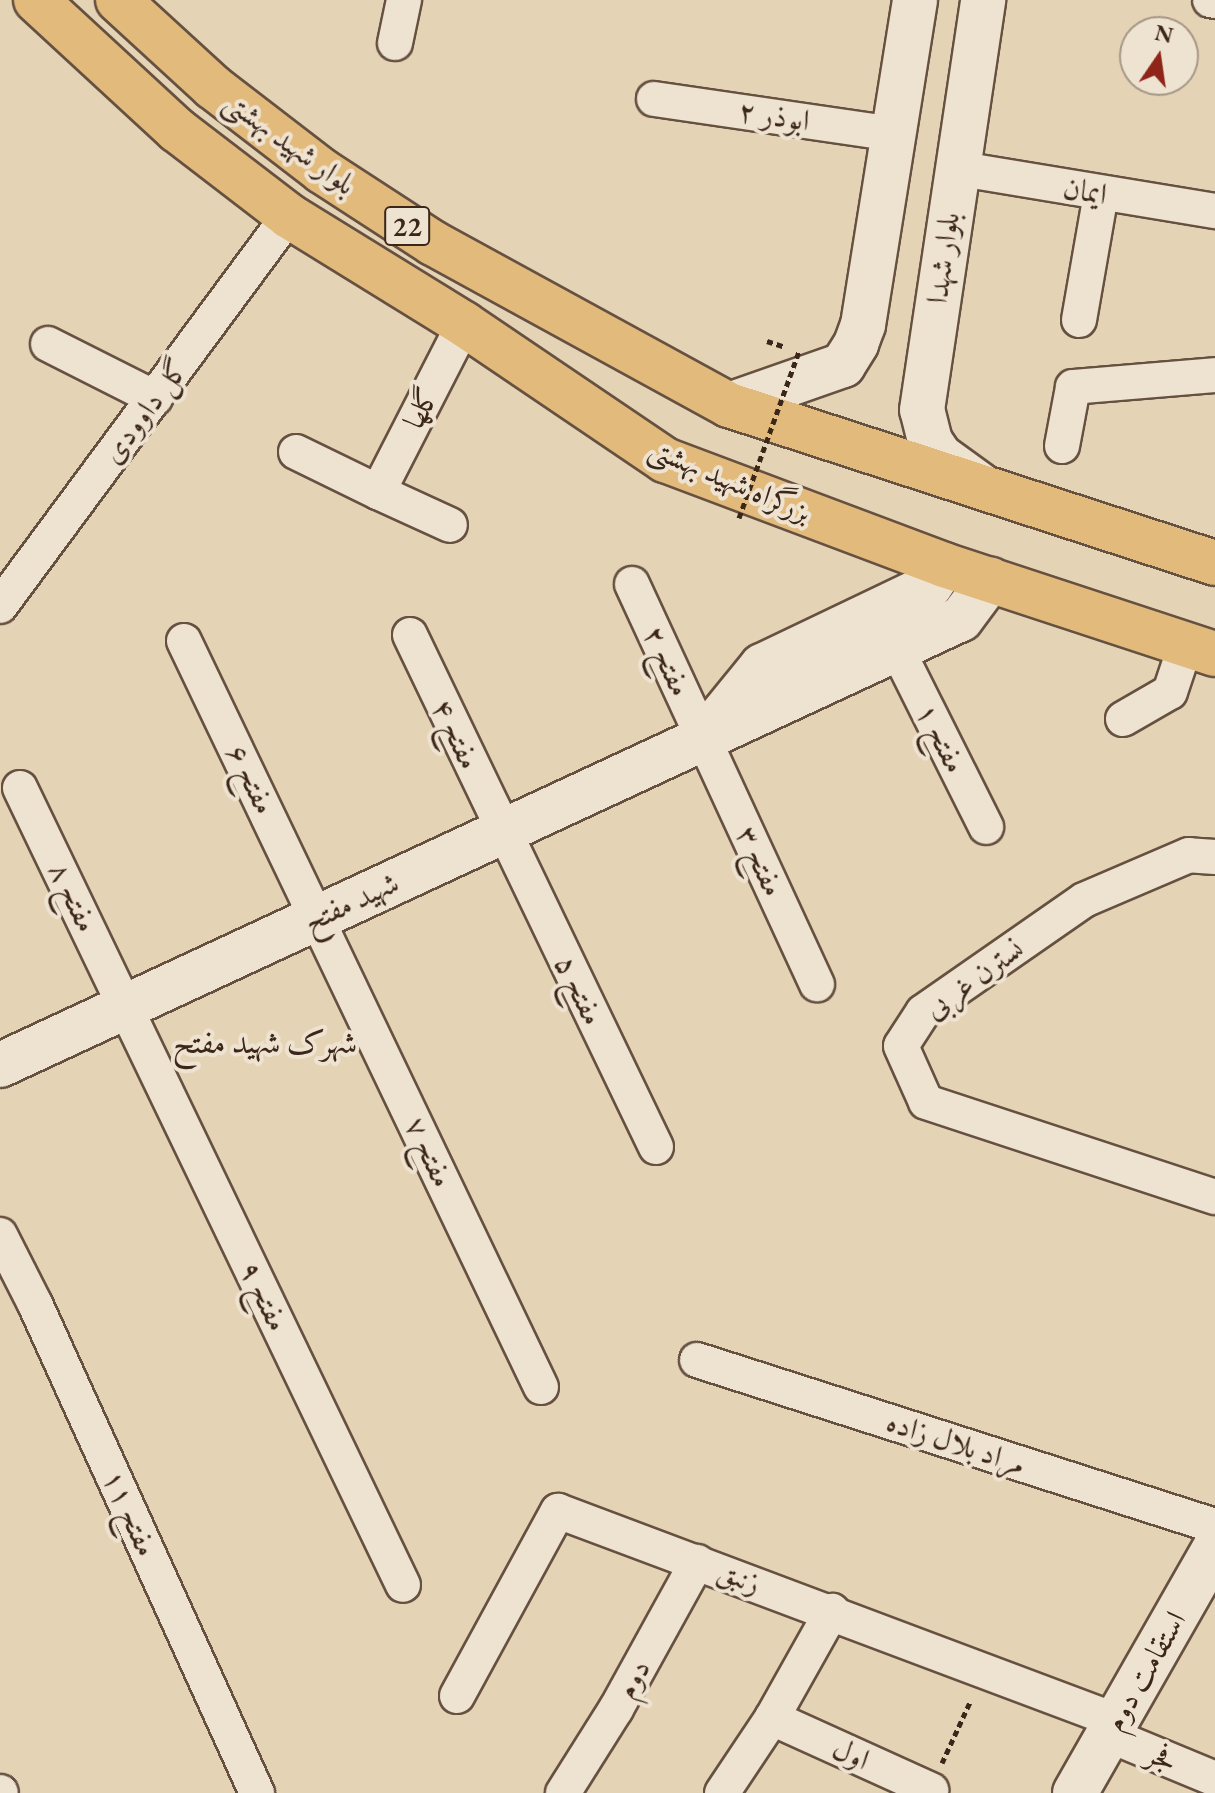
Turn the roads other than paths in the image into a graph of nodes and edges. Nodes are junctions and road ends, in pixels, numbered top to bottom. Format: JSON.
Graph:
{"nodes":[{"id":1,"x":36,"y":0,"type":"edge"},
{"id":2,"x":118,"y":0,"type":"edge"},
{"id":3,"x":404,"y":0,"type":"edge"},
{"id":4,"x":915,"y":0,"type":"edge"},
{"id":5,"x":983,"y":0,"type":"edge"},
{"id":6,"x":395,"y":43,"type":"dead end"},
{"id":7,"x":654,"y":99,"type":"dead end"},
{"id":8,"x":894,"y":134,"type":"junction"},
{"id":9,"x":955,"y":168,"type":"junction"},
{"id":10,"x":1101,"y":194,"type":"junction"},
{"id":11,"x":1215,"y":211,"type":"edge"},
{"id":12,"x":289,"y":216,"type":"junction"},
{"id":13,"x":1079,"y":320,"type":"dead end"},
{"id":14,"x":464,"y":324,"type":"junction"},
{"id":15,"x":48,"y":344,"type":"dead end"},
{"id":16,"x":1215,"y":375,"type":"edge"},
{"id":17,"x":155,"y":398,"type":"junction"},
{"id":18,"x":729,"y":405,"type":"junction"},
{"id":19,"x":1062,"y":446,"type":"dead end"},
{"id":20,"x":296,"y":452,"type":"dead end"},
{"id":21,"x":986,"y":489,"type":"junction"},
{"id":22,"x":378,"y":492,"type":"junction"},
{"id":23,"x":450,"y":525,"type":"dead end"},
{"id":24,"x":1215,"y":563,"type":"edge"},
{"id":25,"x":944,"y":565,"type":"junction"},
{"id":26,"x":990,"y":580,"type":"junction"},
{"id":27,"x":632,"y":584,"type":"dead end"},
{"id":28,"x":0,"y":606,"type":"edge"},
{"id":29,"x":410,"y":635,"type":"dead end"},
{"id":30,"x":184,"y":641,"type":"dead end"},
{"id":31,"x":897,"y":649,"type":"junction"},
{"id":32,"x":1201,"y":649,"type":"edge"},
{"id":33,"x":1123,"y":719,"type":"dead end"},
{"id":34,"x":703,"y":739,"type":"junction"},
{"id":35,"x":20,"y":788,"type":"dead end"},
{"id":36,"x":986,"y":827,"type":"dead end"},
{"id":37,"x":502,"y":832,"type":"junction"},
{"id":38,"x":1215,"y":857,"type":"edge"},
{"id":39,"x":318,"y":917,"type":"junction"},
{"id":40,"x":817,"y":984,"type":"dead end"},
{"id":41,"x":126,"y":1007,"type":"junction"},
{"id":42,"x":0,"y":1065,"type":"edge"},
{"id":43,"x":656,"y":1147,"type":"dead end"},
{"id":44,"x":1215,"y":1197,"type":"edge"},
{"id":45,"x":0,"y":1235,"type":"edge"},
{"id":46,"x":697,"y":1360,"type":"dead end"},
{"id":47,"x":541,"y":1387,"type":"dead end"},
{"id":48,"x":1215,"y":1526,"type":"edge"},
{"id":49,"x":1215,"y":1548,"type":"edge"},
{"id":50,"x":697,"y":1562,"type":"junction"},
{"id":51,"x":403,"y":1585,"type":"dead end"},
{"id":52,"x":832,"y":1611,"type":"junction"},
{"id":53,"x":457,"y":1696,"type":"dead end"},
{"id":54,"x":772,"y":1718,"type":"junction"},
{"id":55,"x":1113,"y":1728,"type":"junction"},
{"id":56,"x":1215,"y":1779,"type":"edge"},
{"id":57,"x":931,"y":1790,"type":"road end"},
{"id":58,"x":257,"y":1793,"type":"edge"},
{"id":59,"x":563,"y":1793,"type":"edge"},
{"id":60,"x":722,"y":1793,"type":"edge"},
{"id":61,"x":1075,"y":1793,"type":"edge"}],
"edges":[{"from":1,"to":12,"type":"highway","name":"بلوار شهید بهشتی"},
{"from":2,"to":18,"type":"highway","name":"بلوار شهید بهشتی","number":"22"},
{"from":3,"to":6,"type":"street"},
{"from":4,"to":8,"type":"street"},
{"from":5,"to":9,"type":"street","name":"بلوار شهدا"},
{"from":7,"to":8,"type":"street","name":"ابوذر ۲"},
{"from":8,"to":18,"type":"street"},
{"from":9,"to":10,"type":"street","name":"ایمان"},
{"from":9,"to":21,"type":"street","name":"بلوار شهدا"},
{"from":10,"to":11,"type":"street","name":"ایمان"},
{"from":10,"to":13,"type":"street"},
{"from":12,"to":14,"type":"highway","name":"بزرگراه شهید بهشتی"},
{"from":12,"to":17,"type":"street","name":"گل داوودی"},
{"from":14,"to":22,"type":"street","name":"گلها"},
{"from":14,"to":25,"type":"highway","name":"بزرگراه شهید بهشتی"},
{"from":15,"to":17,"type":"street"},
{"from":16,"to":19,"type":"street"},
{"from":17,"to":28,"type":"street","name":"گل داوودی"},
{"from":18,"to":21,"type":"highway"},
{"from":20,"to":22,"type":"street"},
{"from":21,"to":24,"type":"highway"},
{"from":22,"to":23,"type":"street"},
{"from":25,"to":26,"type":"highway","name":"بزرگراه شهید بهشتی"},
{"from":25,"to":34,"type":"street","name":"شهید مفتح"},
{"from":26,"to":31,"type":"street","name":"شهید مفتح"},
{"from":26,"to":32,"type":"highway","name":"بزرگراه شهید بهشتی"},
{"from":27,"to":34,"type":"street","name":"مفتح ۲"},
{"from":29,"to":37,"type":"street","name":"مفتح ۴"},
{"from":30,"to":39,"type":"street","name":"مفتح ۶"},
{"from":31,"to":34,"type":"street","name":"شهید مفتح"},
{"from":31,"to":36,"type":"street","name":"مفتح ۱"},
{"from":32,"to":33,"type":"street"},
{"from":34,"to":37,"type":"street","name":"شهید مفتح"},
{"from":34,"to":40,"type":"street","name":"مفتح ۳"},
{"from":35,"to":41,"type":"street","name":"مفتح ۸"},
{"from":37,"to":39,"type":"street","name":"شهید مفتح"},
{"from":37,"to":43,"type":"street","name":"مفتح ۵"},
{"from":38,"to":44,"type":"street","name":"نسترن غربی"},
{"from":39,"to":41,"type":"street","name":"شهید مفتح"},
{"from":39,"to":47,"type":"street","name":"مفتح ۷"},
{"from":41,"to":42,"type":"street","name":"شهید مفتح"},
{"from":41,"to":51,"type":"street","name":"مفتح ۹"},
{"from":45,"to":58,"type":"street","name":"مفتح ۱۱"},
{"from":46,"to":48,"type":"street","name":"مراد بلال زاده"},
{"from":49,"to":55,"type":"street","name":"استقامت دوم"},
{"from":50,"to":52,"type":"street","name":"زنبق"},
{"from":50,"to":53,"type":"street","name":"زنبق"},
{"from":50,"to":59,"type":"street","name":"دوم"},
{"from":52,"to":54,"type":"street"},
{"from":52,"to":55,"type":"street","name":"زنبق"},
{"from":54,"to":57,"type":"street","name":"اول"},
{"from":54,"to":60,"type":"street"},
{"from":55,"to":56,"type":"street","name":"فجر"},
{"from":55,"to":61,"type":"street","name":"استقامت دوم"}]}
